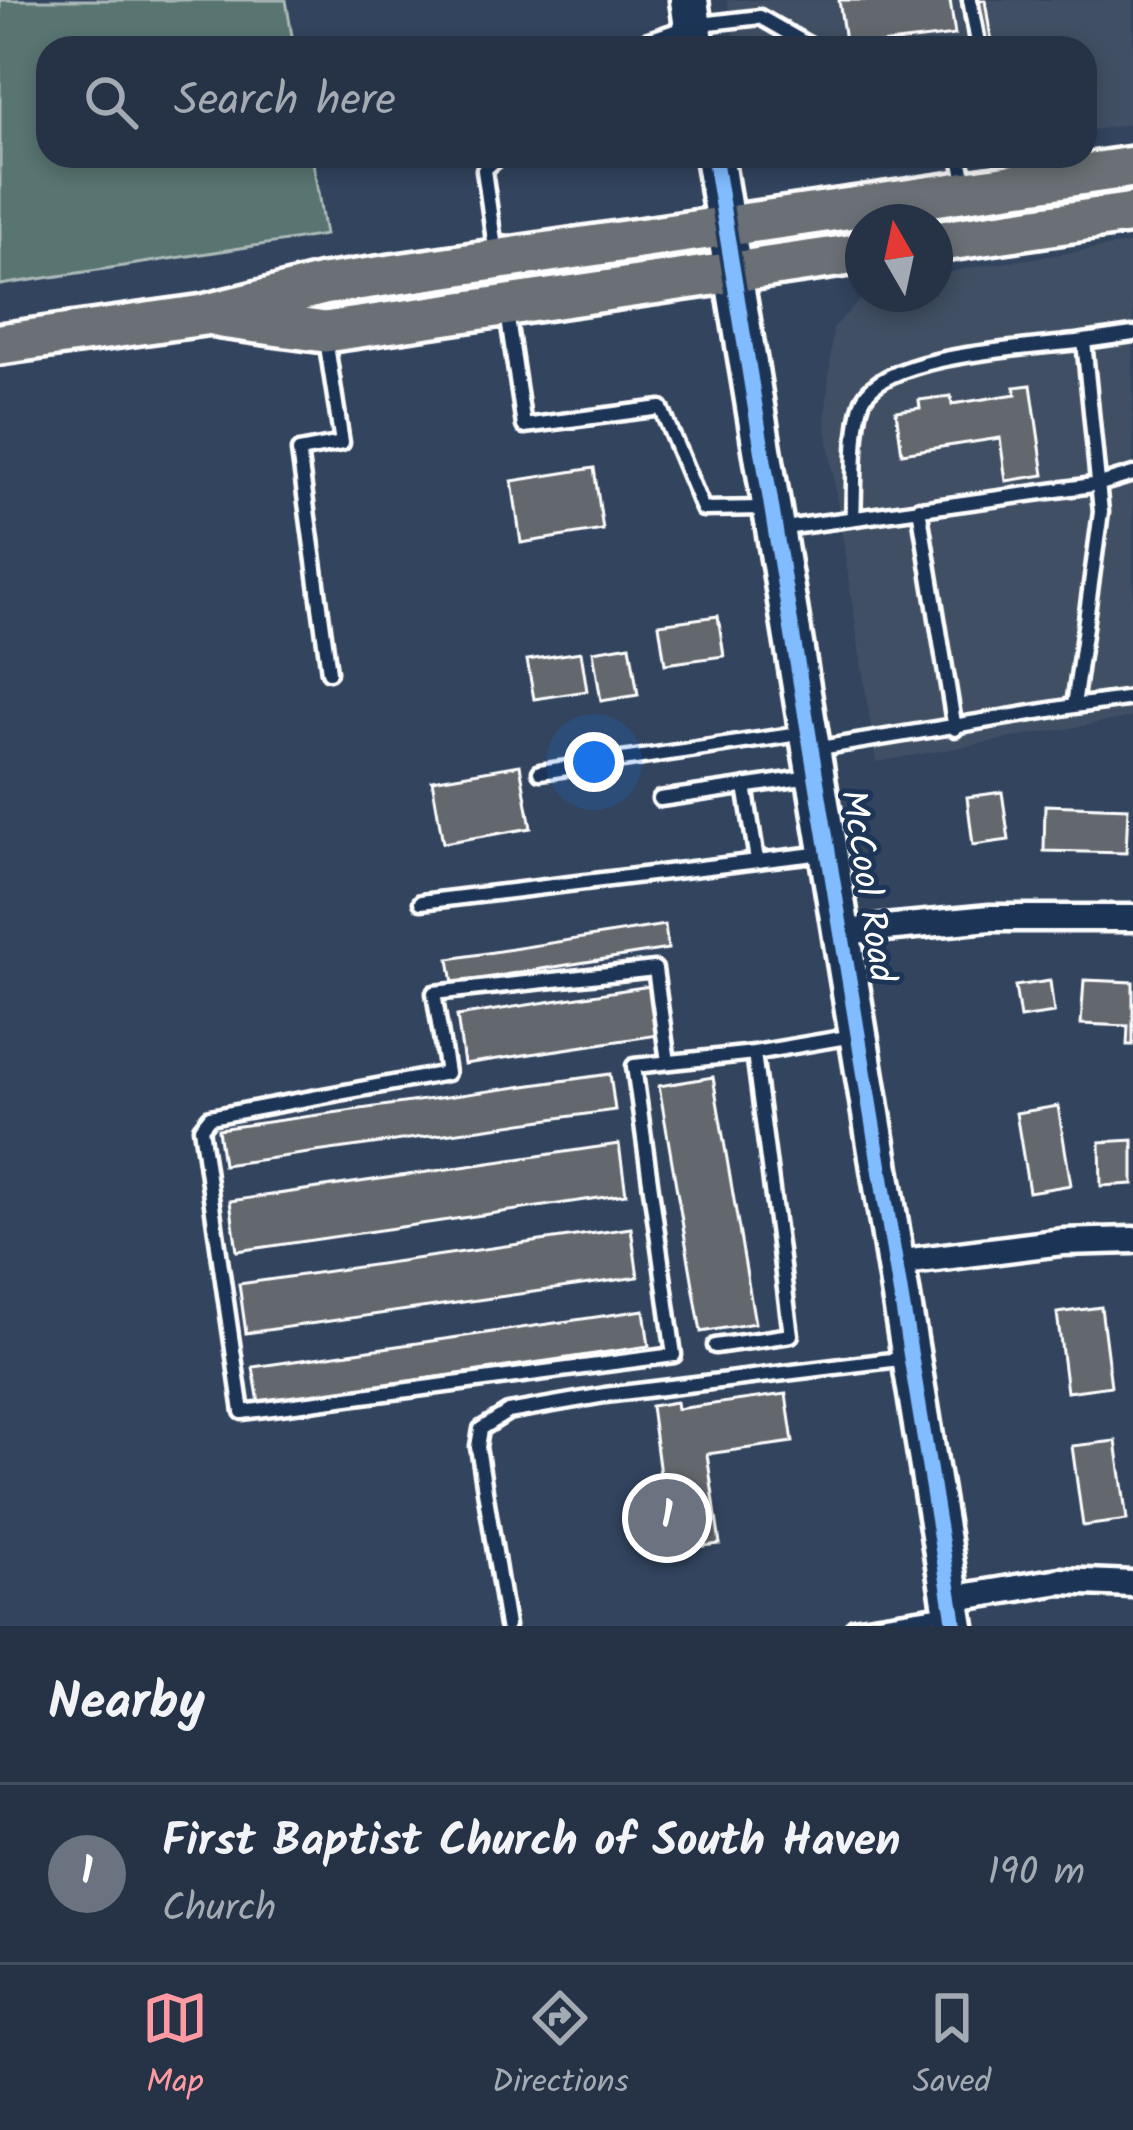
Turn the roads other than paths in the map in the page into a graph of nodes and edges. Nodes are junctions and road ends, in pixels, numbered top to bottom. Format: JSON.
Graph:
{"nodes":[{"id":1,"x":758,"y":0,"type":"edge"},
{"id":2,"x":970,"y":0,"type":"edge"},
{"id":3,"x":760,"y":17,"type":"junction"},
{"id":4,"x":693,"y":24,"type":"edge"},
{"id":5,"x":659,"y":36,"type":"edge"},
{"id":6,"x":793,"y":36,"type":"edge"},
{"id":7,"x":977,"y":36,"type":"edge"},
{"id":8,"x":1133,"y":166,"type":"edge"},
{"id":9,"x":486,"y":168,"type":"edge"},
{"id":10,"x":716,"y":168,"type":"edge"},
{"id":11,"x":1090,"y":168,"type":"edge"},
{"id":12,"x":1097,"y":168,"type":"edge"},
{"id":13,"x":963,"y":174,"type":"edge"},
{"id":14,"x":1133,"y":213,"type":"edge"},
{"id":15,"x":724,"y":226,"type":"junction"},
{"id":16,"x":953,"y":239,"type":"edge"},
{"id":17,"x":845,"y":256,"type":"edge"},
{"id":18,"x":497,"y":259,"type":"junction"},
{"id":19,"x":732,"y":272,"type":"junction"},
{"id":20,"x":506,"y":305,"type":"junction"},
{"id":21,"x":204,"y":315,"type":"junction"},
{"id":22,"x":325,"y":332,"type":"junction"},
{"id":23,"x":1133,"y":334,"type":"edge"},
{"id":24,"x":1084,"y":341,"type":"junction"},
{"id":25,"x":0,"y":344,"type":"edge"},
{"id":26,"x":1133,"y":474,"type":"edge"},
{"id":27,"x":1100,"y":484,"type":"junction"},
{"id":28,"x":919,"y":508,"type":"junction"},
{"id":29,"x":774,"y":518,"type":"junction"},
{"id":30,"x":853,"y":518,"type":"junction"},
{"id":31,"x":329,"y":672,"type":"dead end"},
{"id":32,"x":1133,"y":698,"type":"edge"},
{"id":33,"x":1074,"y":706,"type":"junction"},
{"id":34,"x":955,"y":729,"type":"junction"},
{"id":35,"x":813,"y":753,"type":"junction"},
{"id":36,"x":540,"y":772,"type":"dead end"},
{"id":37,"x":745,"y":786,"type":"junction"},
{"id":38,"x":660,"y":799,"type":"dead end"},
{"id":39,"x":830,"y":852,"type":"junction"},
{"id":40,"x":757,"y":860,"type":"junction"},
{"id":41,"x":421,"y":902,"type":"dead end"},
{"id":42,"x":1133,"y":918,"type":"edge"},
{"id":43,"x":844,"y":932,"type":"junction"},
{"id":44,"x":860,"y":1034,"type":"junction"},
{"id":45,"x":754,"y":1053,"type":"junction"},
{"id":46,"x":668,"y":1062,"type":"junction"},
{"id":47,"x":1133,"y":1240,"type":"edge"},
{"id":48,"x":896,"y":1263,"type":"junction"},
{"id":49,"x":715,"y":1346,"type":"dead end"},
{"id":50,"x":911,"y":1357,"type":"junction"},
{"id":51,"x":1133,"y":1584,"type":"edge"},
{"id":52,"x":953,"y":1612,"type":"edge"},
{"id":53,"x":507,"y":1626,"type":"edge"},
{"id":54,"x":854,"y":1626,"type":"edge"}],
"edges":[{"from":1,"to":3,"type":"lane"},
{"from":2,"to":7,"type":"lane"},
{"from":3,"to":4,"type":"lane"},
{"from":3,"to":6,"type":"lane"},
{"from":4,"to":5,"type":"lane"},
{"from":8,"to":12,"type":"main road"},
{"from":9,"to":18,"type":"lane"},
{"from":10,"to":15,"type":"street","name":"McCool Road"},
{"from":11,"to":13,"type":"main road"},
{"from":13,"to":15,"type":"main road"},
{"from":14,"to":16,"type":"main road"},
{"from":15,"to":18,"type":"main road"},
{"from":15,"to":19,"type":"street","name":"McCool Road"},
{"from":17,"to":19,"type":"main road"},
{"from":18,"to":21,"type":"main road"},
{"from":19,"to":20,"type":"main road"},
{"from":19,"to":29,"type":"street","name":"McCool Road"},
{"from":20,"to":22,"type":"main road"},
{"from":20,"to":29,"type":"lane"},
{"from":21,"to":22,"type":"main road"},
{"from":21,"to":25,"type":"main road"},
{"from":22,"to":31,"type":"lane"},
{"from":23,"to":24,"type":"lane"},
{"from":24,"to":27,"type":"lane"},
{"from":24,"to":30,"type":"lane"},
{"from":26,"to":27,"type":"lane"},
{"from":27,"to":28,"type":"lane"},
{"from":27,"to":33,"type":"lane"},
{"from":28,"to":30,"type":"lane"},
{"from":28,"to":34,"type":"lane"},
{"from":29,"to":30,"type":"lane"},
{"from":29,"to":35,"type":"street","name":"McCool Road"},
{"from":32,"to":33,"type":"lane"},
{"from":33,"to":34,"type":"lane"},
{"from":34,"to":35,"type":"lane"},
{"from":35,"to":36,"type":"lane"},
{"from":35,"to":37,"type":"lane"},
{"from":35,"to":39,"type":"street","name":"McCool Road"},
{"from":37,"to":38,"type":"lane"},
{"from":37,"to":40,"type":"lane"},
{"from":39,"to":40,"type":"lane"},
{"from":39,"to":43,"type":"street","name":"McCool Road"},
{"from":40,"to":41,"type":"lane"},
{"from":42,"to":43,"type":"street"},
{"from":43,"to":44,"type":"street","name":"McCool Road"},
{"from":44,"to":45,"type":"lane"},
{"from":44,"to":48,"type":"street","name":"McCool Road"},
{"from":45,"to":46,"type":"lane"},
{"from":45,"to":49,"type":"lane"},
{"from":46,"to":46,"type":"lane"},
{"from":47,"to":48,"type":"street"},
{"from":48,"to":50,"type":"street","name":"McCool Road"},
{"from":50,"to":52,"type":"street","name":"McCool Road"},
{"from":50,"to":53,"type":"lane"},
{"from":51,"to":52,"type":"street"},
{"from":52,"to":54,"type":"lane"}]}
